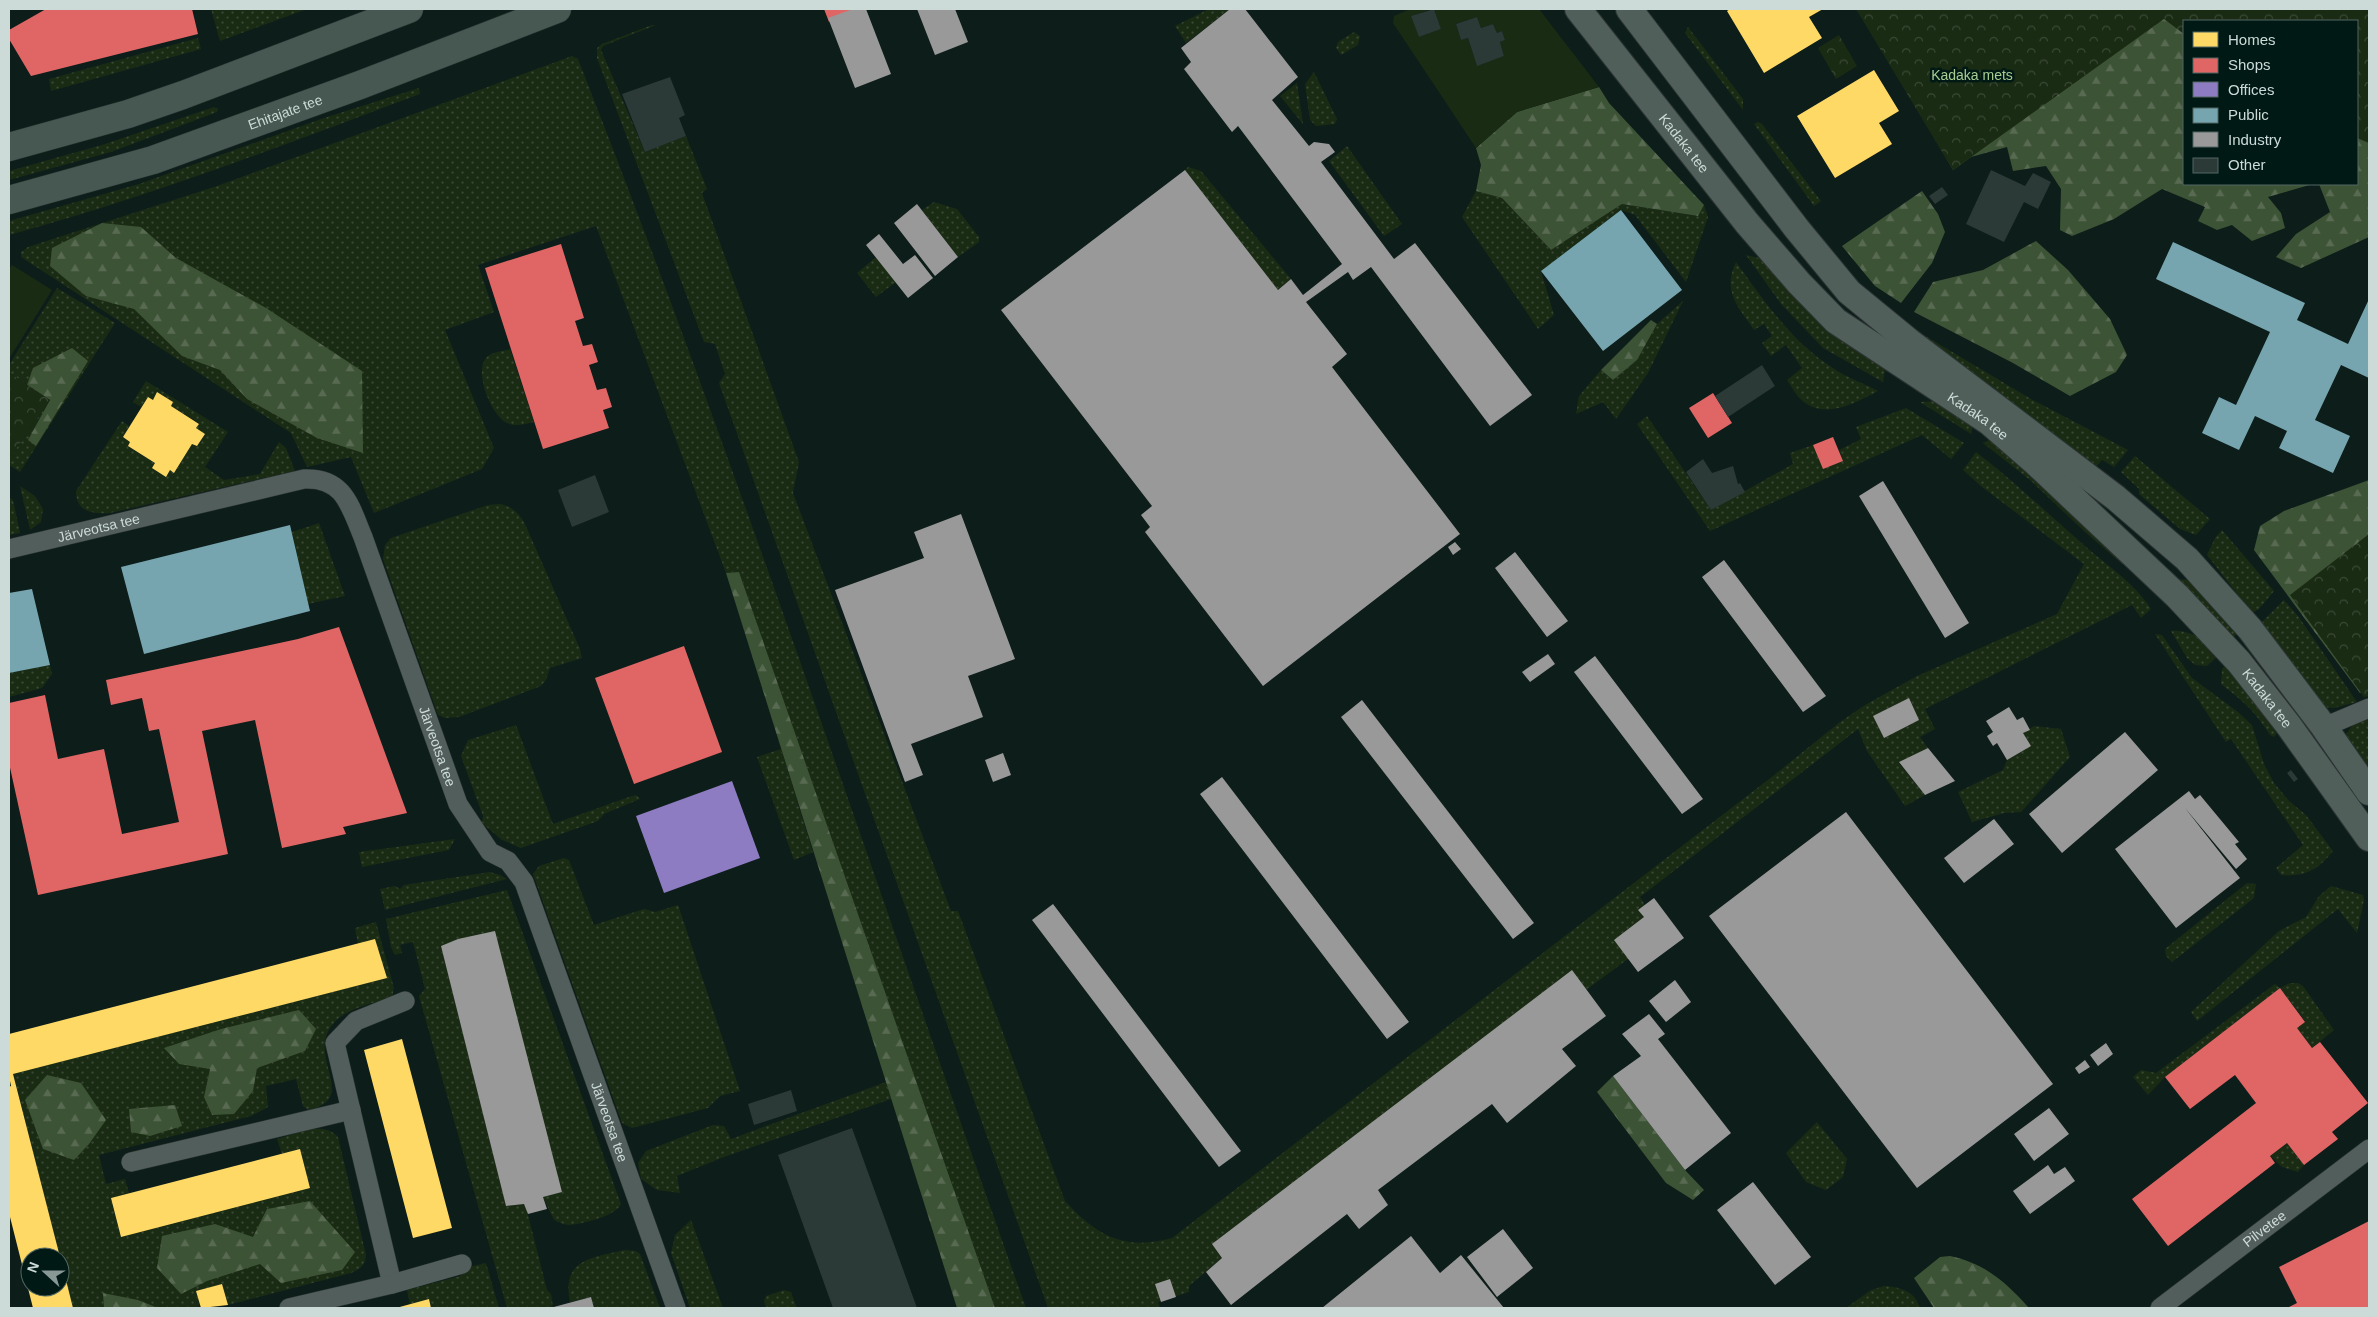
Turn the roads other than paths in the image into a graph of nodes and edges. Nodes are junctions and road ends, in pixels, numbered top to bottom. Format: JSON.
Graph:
{"nodes":[{"id":1,"x":409,"y":9,"type":"edge"},
{"id":2,"x":557,"y":9,"type":"edge"},
{"id":3,"x":1578,"y":9,"type":"edge"},
{"id":4,"x":1629,"y":9,"type":"edge"},
{"id":5,"x":9,"y":147,"type":"edge"},
{"id":6,"x":1752,"y":170,"type":"junction"},
{"id":7,"x":1708,"y":173,"type":"junction"},
{"id":8,"x":9,"y":200,"type":"edge"},
{"id":9,"x":1747,"y":222,"type":"junction"},
{"id":10,"x":1797,"y":229,"type":"junction"},
{"id":11,"x":9,"y":549,"type":"edge"},
{"id":12,"x":2187,"y":560,"type":"junction"},
{"id":13,"x":2149,"y":570,"type":"junction"},
{"id":14,"x":2369,"y":708,"type":"edge"},
{"id":15,"x":2289,"y":726,"type":"junction"},
{"id":16,"x":2324,"y":727,"type":"junction"},
{"id":17,"x":2369,"y":792,"type":"edge"},
{"id":18,"x":2369,"y":838,"type":"edge"},
{"id":19,"x":405,"y":1001,"type":"dead end"},
{"id":20,"x":351,"y":1110,"type":"junction"},
{"id":21,"x":2369,"y":1149,"type":"edge"},
{"id":22,"x":131,"y":1162,"type":"dead end"},
{"id":23,"x":462,"y":1264,"type":"dead end"},
{"id":24,"x":392,"y":1284,"type":"junction"},
{"id":25,"x":289,"y":1308,"type":"edge"},
{"id":26,"x":676,"y":1308,"type":"edge"},
{"id":27,"x":2160,"y":1308,"type":"edge"}],
"edges":[{"from":1,"to":5,"type":"main road"},
{"from":2,"to":8,"type":"main road","name":"Ehitajate tee"},
{"from":3,"to":7,"type":"main road","name":"Kadaka tee"},
{"from":4,"to":6,"type":"main road","name":"Kadaka tee"},
{"from":6,"to":7,"type":"main road"},
{"from":6,"to":10,"type":"main road","name":"Kadaka tee"},
{"from":7,"to":9,"type":"main road","name":"Kadaka tee"},
{"from":9,"to":10,"type":"main road"},
{"from":9,"to":13,"type":"main road","name":"Kadaka tee"},
{"from":10,"to":12,"type":"main road","name":"Kadaka tee"},
{"from":11,"to":26,"type":"street","name":"Järveotsa tee"},
{"from":12,"to":13,"type":"main road"},
{"from":12,"to":16,"type":"main road","name":"Kadaka tee"},
{"from":13,"to":15,"type":"main road","name":"Kadaka tee"},
{"from":14,"to":16,"type":"street"},
{"from":15,"to":16,"type":"main road"},
{"from":15,"to":18,"type":"main road","name":"Kadaka tee"},
{"from":16,"to":17,"type":"main road","name":"Kadaka tee"},
{"from":19,"to":20,"type":"street"},
{"from":20,"to":22,"type":"street"},
{"from":20,"to":24,"type":"street"},
{"from":21,"to":27,"type":"street","name":"Pilvetee"},
{"from":23,"to":24,"type":"street"},
{"from":24,"to":25,"type":"street"}]}
